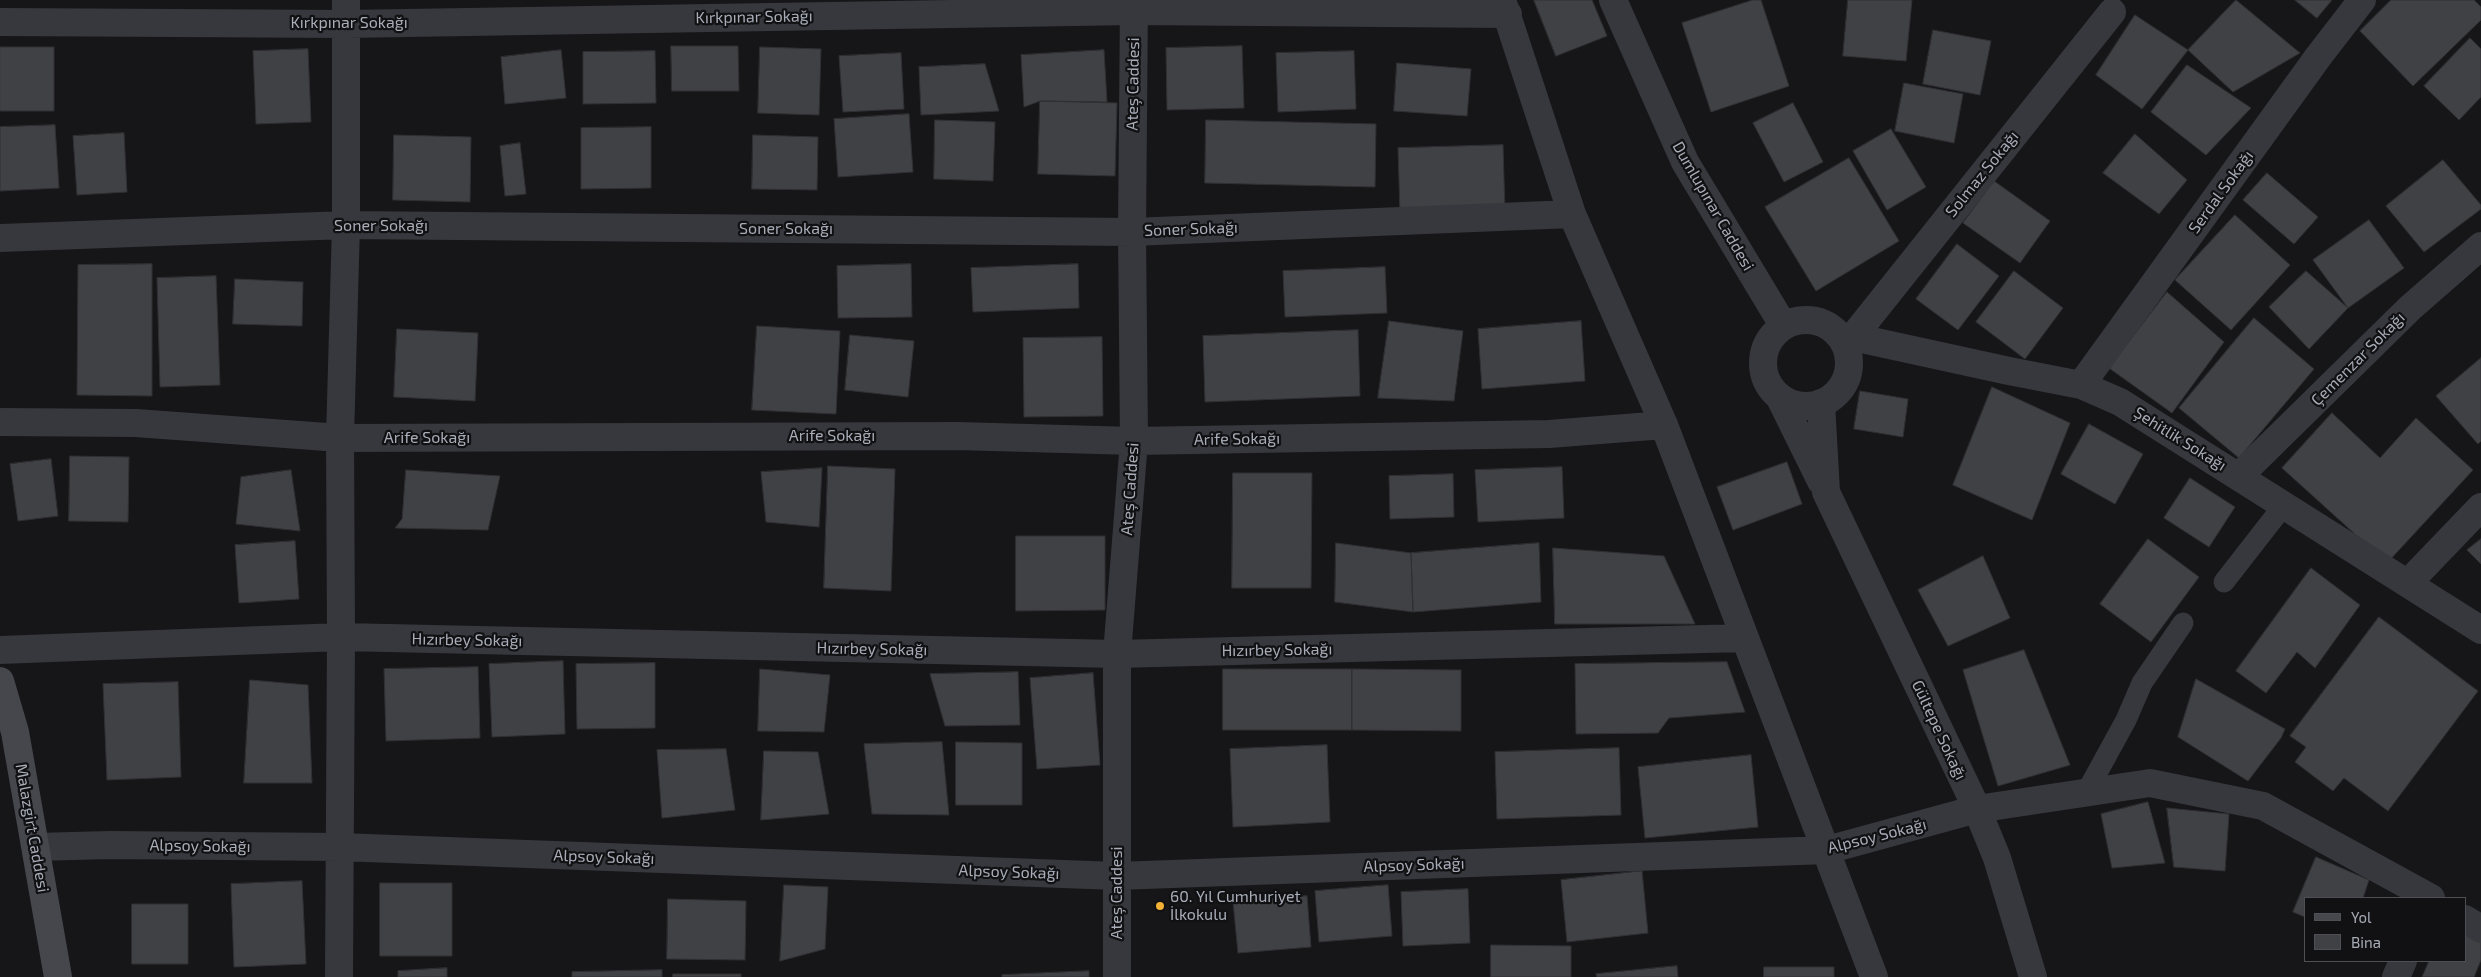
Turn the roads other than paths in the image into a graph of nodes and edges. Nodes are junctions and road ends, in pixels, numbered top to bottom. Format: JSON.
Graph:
{"nodes":[{"id":1,"x":1614,"y":0,"type":"edge"},
{"id":2,"x":2362,"y":0,"type":"edge"},
{"id":3,"x":2109,"y":4,"type":"edge"},
{"id":4,"x":1134,"y":5,"type":"edge"},
{"id":5,"x":1505,"y":7,"type":"edge"},
{"id":6,"x":346,"y":12,"type":"edge"},
{"id":7,"x":0,"y":22,"type":"edge"},
{"id":8,"x":1572,"y":214,"type":"junction"},
{"id":9,"x":346,"y":225,"type":"junction"},
{"id":10,"x":1132,"y":232,"type":"junction"},
{"id":11,"x":0,"y":238,"type":"edge"},
{"id":12,"x":2481,"y":246,"type":"edge"},
{"id":13,"x":1783,"y":325,"type":"junction"},
{"id":14,"x":1848,"y":338,"type":"junction"},
{"id":15,"x":2080,"y":385,"type":"junction"},
{"id":16,"x":1780,"y":398,"type":"junction"},
{"id":17,"x":1821,"y":404,"type":"junction"},
{"id":18,"x":0,"y":422,"type":"edge"},
{"id":19,"x":1664,"y":425,"type":"junction"},
{"id":20,"x":340,"y":438,"type":"junction"},
{"id":21,"x":1134,"y":441,"type":"junction"},
{"id":22,"x":2239,"y":476,"type":"junction"},
{"id":23,"x":1826,"y":492,"type":"junction"},
{"id":24,"x":2284,"y":505,"type":"junction"},
{"id":25,"x":2481,"y":507,"type":"edge"},
{"id":26,"x":2224,"y":582,"type":"dead end"},
{"id":27,"x":2408,"y":583,"type":"junction"},
{"id":28,"x":2183,"y":623,"type":"dead end"},
{"id":29,"x":2481,"y":630,"type":"edge"},
{"id":30,"x":341,"y":637,"type":"junction"},
{"id":31,"x":1745,"y":638,"type":"junction"},
{"id":32,"x":0,"y":650,"type":"edge"},
{"id":33,"x":1117,"y":654,"type":"junction"},
{"id":34,"x":0,"y":681,"type":"edge"},
{"id":35,"x":2086,"y":793,"type":"junction"},
{"id":36,"x":1977,"y":809,"type":"junction"},
{"id":37,"x":36,"y":847,"type":"junction"},
{"id":38,"x":340,"y":847,"type":"junction"},
{"id":39,"x":1827,"y":850,"type":"junction"},
{"id":40,"x":1117,"y":876,"type":"junction"},
{"id":41,"x":2428,"y":897,"type":"edge"},
{"id":42,"x":2466,"y":920,"type":"edge"},
{"id":43,"x":2481,"y":929,"type":"edge"},
{"id":44,"x":2403,"y":962,"type":"edge"},
{"id":45,"x":58,"y":977,"type":"edge"},
{"id":46,"x":339,"y":977,"type":"edge"},
{"id":47,"x":1117,"y":977,"type":"edge"},
{"id":48,"x":1874,"y":977,"type":"edge"},
{"id":49,"x":2033,"y":977,"type":"edge"},
{"id":50,"x":2396,"y":977,"type":"edge"}],
"edges":[{"from":1,"to":13,"type":"street","name":"Dumlupınar Caddesi"},
{"from":2,"to":15,"type":"street","name":"Serdal Sokağı"},
{"from":3,"to":14,"type":"street","name":"Solmaz Sokağı"},
{"from":4,"to":5,"type":"street","name":"Kırkpınar Sokağı"},
{"from":4,"to":6,"type":"street","name":"Kırkpınar Sokağı"},
{"from":4,"to":10,"type":"street","name":"Ateş Caddesi"},
{"from":5,"to":8,"type":"street"},
{"from":6,"to":7,"type":"street","name":"Kırkpınar Sokağı"},
{"from":6,"to":9,"type":"street"},
{"from":8,"to":10,"type":"street","name":"Soner Sokağı"},
{"from":8,"to":19,"type":"street"},
{"from":9,"to":10,"type":"street","name":"Soner Sokağı"},
{"from":9,"to":11,"type":"street","name":"Soner Sokağı"},
{"from":9,"to":20,"type":"street"},
{"from":10,"to":21,"type":"street","name":"Ateş Caddesi"},
{"from":12,"to":22,"type":"street","name":"Çemenzar Sokağı"},
{"from":13,"to":14,"type":"street"},
{"from":13,"to":16,"type":"street"},
{"from":14,"to":15,"type":"street","name":"Şehitlik Sokağı"},
{"from":14,"to":17,"type":"street"},
{"from":15,"to":22,"type":"street","name":"Şehitlik Sokağı"},
{"from":16,"to":17,"type":"street"},
{"from":16,"to":23,"type":"street","name":"Gültepe Sokağı"},
{"from":17,"to":23,"type":"street","name":"Gültepe Sokağı"},
{"from":18,"to":20,"type":"street","name":"Arife Sokağı"},
{"from":19,"to":21,"type":"street","name":"Arife Sokağı"},
{"from":19,"to":31,"type":"street"},
{"from":20,"to":21,"type":"street","name":"Arife Sokağı"},
{"from":20,"to":30,"type":"street"},
{"from":21,"to":33,"type":"street","name":"Ateş Caddesi"},
{"from":22,"to":24,"type":"street","name":"Şehitlik Sokağı"},
{"from":23,"to":36,"type":"street","name":"Gültepe Sokağı"},
{"from":24,"to":26,"type":"lane"},
{"from":24,"to":27,"type":"street","name":"Şehitlik Sokağı"},
{"from":25,"to":27,"type":"street"},
{"from":27,"to":29,"type":"street","name":"Şehitlik Sokağı"},
{"from":28,"to":35,"type":"lane"},
{"from":30,"to":32,"type":"street","name":"Hızırbey Sokağı"},
{"from":30,"to":33,"type":"street","name":"Hızırbey Sokağı"},
{"from":30,"to":38,"type":"street"},
{"from":31,"to":33,"type":"street","name":"Hızırbey Sokağı"},
{"from":31,"to":39,"type":"street"},
{"from":33,"to":40,"type":"street","name":"Ateş Caddesi"},
{"from":34,"to":37,"type":"main road","name":"Malazgirt Caddesi"},
{"from":35,"to":36,"type":"street","name":"Alpsoy Sokağı"},
{"from":35,"to":41,"type":"street","name":"Alpsoy Sokağı"},
{"from":36,"to":39,"type":"street","name":"Alpsoy Sokağı"},
{"from":36,"to":49,"type":"street","name":"Gültepe Sokağı"},
{"from":37,"to":38,"type":"street","name":"Alpsoy Sokağı"},
{"from":37,"to":45,"type":"main road","name":"Malazgirt Caddesi"},
{"from":38,"to":40,"type":"street","name":"Alpsoy Sokağı"},
{"from":38,"to":46,"type":"street"},
{"from":39,"to":40,"type":"street","name":"Alpsoy Sokağı"},
{"from":39,"to":48,"type":"street"},
{"from":40,"to":47,"type":"street","name":"Ateş Caddesi"},
{"from":42,"to":43,"type":"street"},
{"from":44,"to":50,"type":"street"}]}
